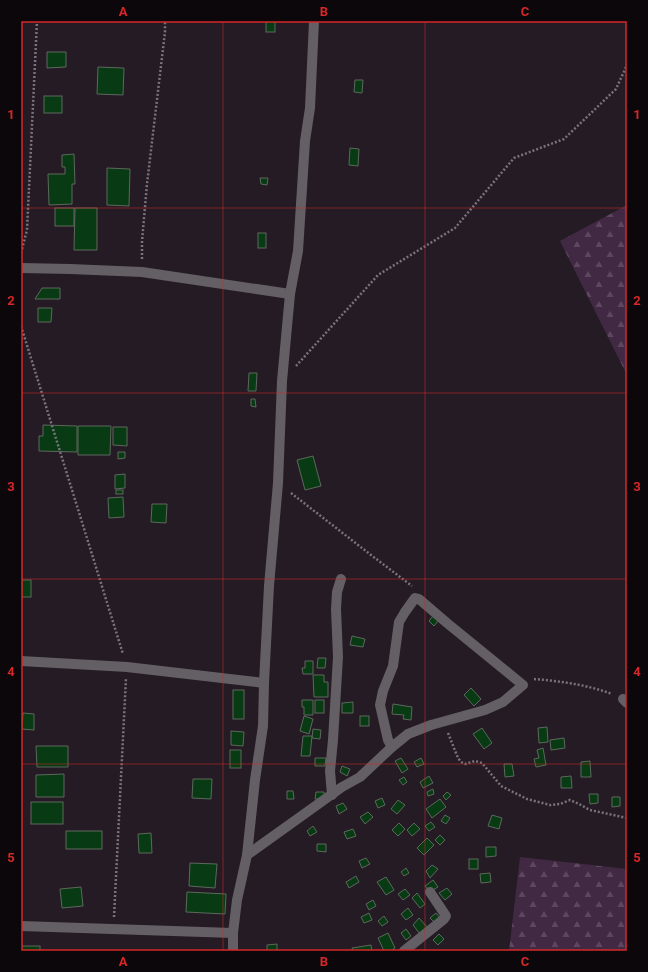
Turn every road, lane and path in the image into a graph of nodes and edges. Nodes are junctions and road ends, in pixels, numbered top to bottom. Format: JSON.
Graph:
{"nodes":[{"id":1,"x":37,"y":21,"type":"edge"},
{"id":2,"x":165,"y":21,"type":"edge"},
{"id":3,"x":314,"y":21,"type":"edge"},
{"id":4,"x":627,"y":65,"type":"edge"},
{"id":5,"x":21,"y":253,"type":"edge"},
{"id":6,"x":21,"y":268,"type":"edge"},
{"id":7,"x":142,"y":272,"type":"junction"},
{"id":8,"x":290,"y":294,"type":"junction"},
{"id":9,"x":21,"y":326,"type":"edge"},
{"id":10,"x":282,"y":381,"type":"junction"},
{"id":11,"x":278,"y":483,"type":"junction"},
{"id":12,"x":341,"y":579,"type":"dead end"},
{"id":13,"x":418,"y":590,"type":"dead end"},
{"id":14,"x":21,"y":661,"type":"edge"},
{"id":15,"x":127,"y":667,"type":"junction"},
{"id":16,"x":264,"y":683,"type":"junction"},
{"id":17,"x":523,"y":685,"type":"junction"},
{"id":18,"x":625,"y":701,"type":"edge"},
{"id":19,"x":444,"y":722,"type":"junction"},
{"id":20,"x":392,"y":747,"type":"junction"},
{"id":21,"x":332,"y":795,"type":"junction"},
{"id":22,"x":627,"y":818,"type":"edge"},
{"id":23,"x":247,"y":855,"type":"junction"},
{"id":24,"x":430,"y":892,"type":"dead end"},
{"id":25,"x":21,"y":926,"type":"edge"},
{"id":26,"x":113,"y":930,"type":"junction"},
{"id":27,"x":234,"y":933,"type":"junction"},
{"id":28,"x":233,"y":951,"type":"edge"},
{"id":29,"x":404,"y":951,"type":"edge"}],
"edges":[{"from":1,"to":5,"type":"path"},
{"from":2,"to":7,"type":"path"},
{"from":3,"to":8,"type":"street"},
{"from":4,"to":10,"type":"path"},
{"from":6,"to":7,"type":"street"},
{"from":7,"to":8,"type":"street"},
{"from":8,"to":10,"type":"street"},
{"from":9,"to":15,"type":"path"},
{"from":10,"to":11,"type":"street"},
{"from":11,"to":13,"type":"path"},
{"from":11,"to":16,"type":"street"},
{"from":12,"to":21,"type":"street"},
{"from":14,"to":15,"type":"street"},
{"from":15,"to":16,"type":"street"},
{"from":15,"to":26,"type":"path"},
{"from":16,"to":23,"type":"street"},
{"from":17,"to":18,"type":"path"},
{"from":17,"to":19,"type":"street"},
{"from":17,"to":20,"type":"street"},
{"from":19,"to":20,"type":"street"},
{"from":19,"to":22,"type":"path"},
{"from":20,"to":21,"type":"street"},
{"from":21,"to":23,"type":"street"},
{"from":23,"to":27,"type":"street"},
{"from":24,"to":29,"type":"street"},
{"from":25,"to":26,"type":"street"},
{"from":26,"to":27,"type":"street"},
{"from":27,"to":28,"type":"street"}]}
